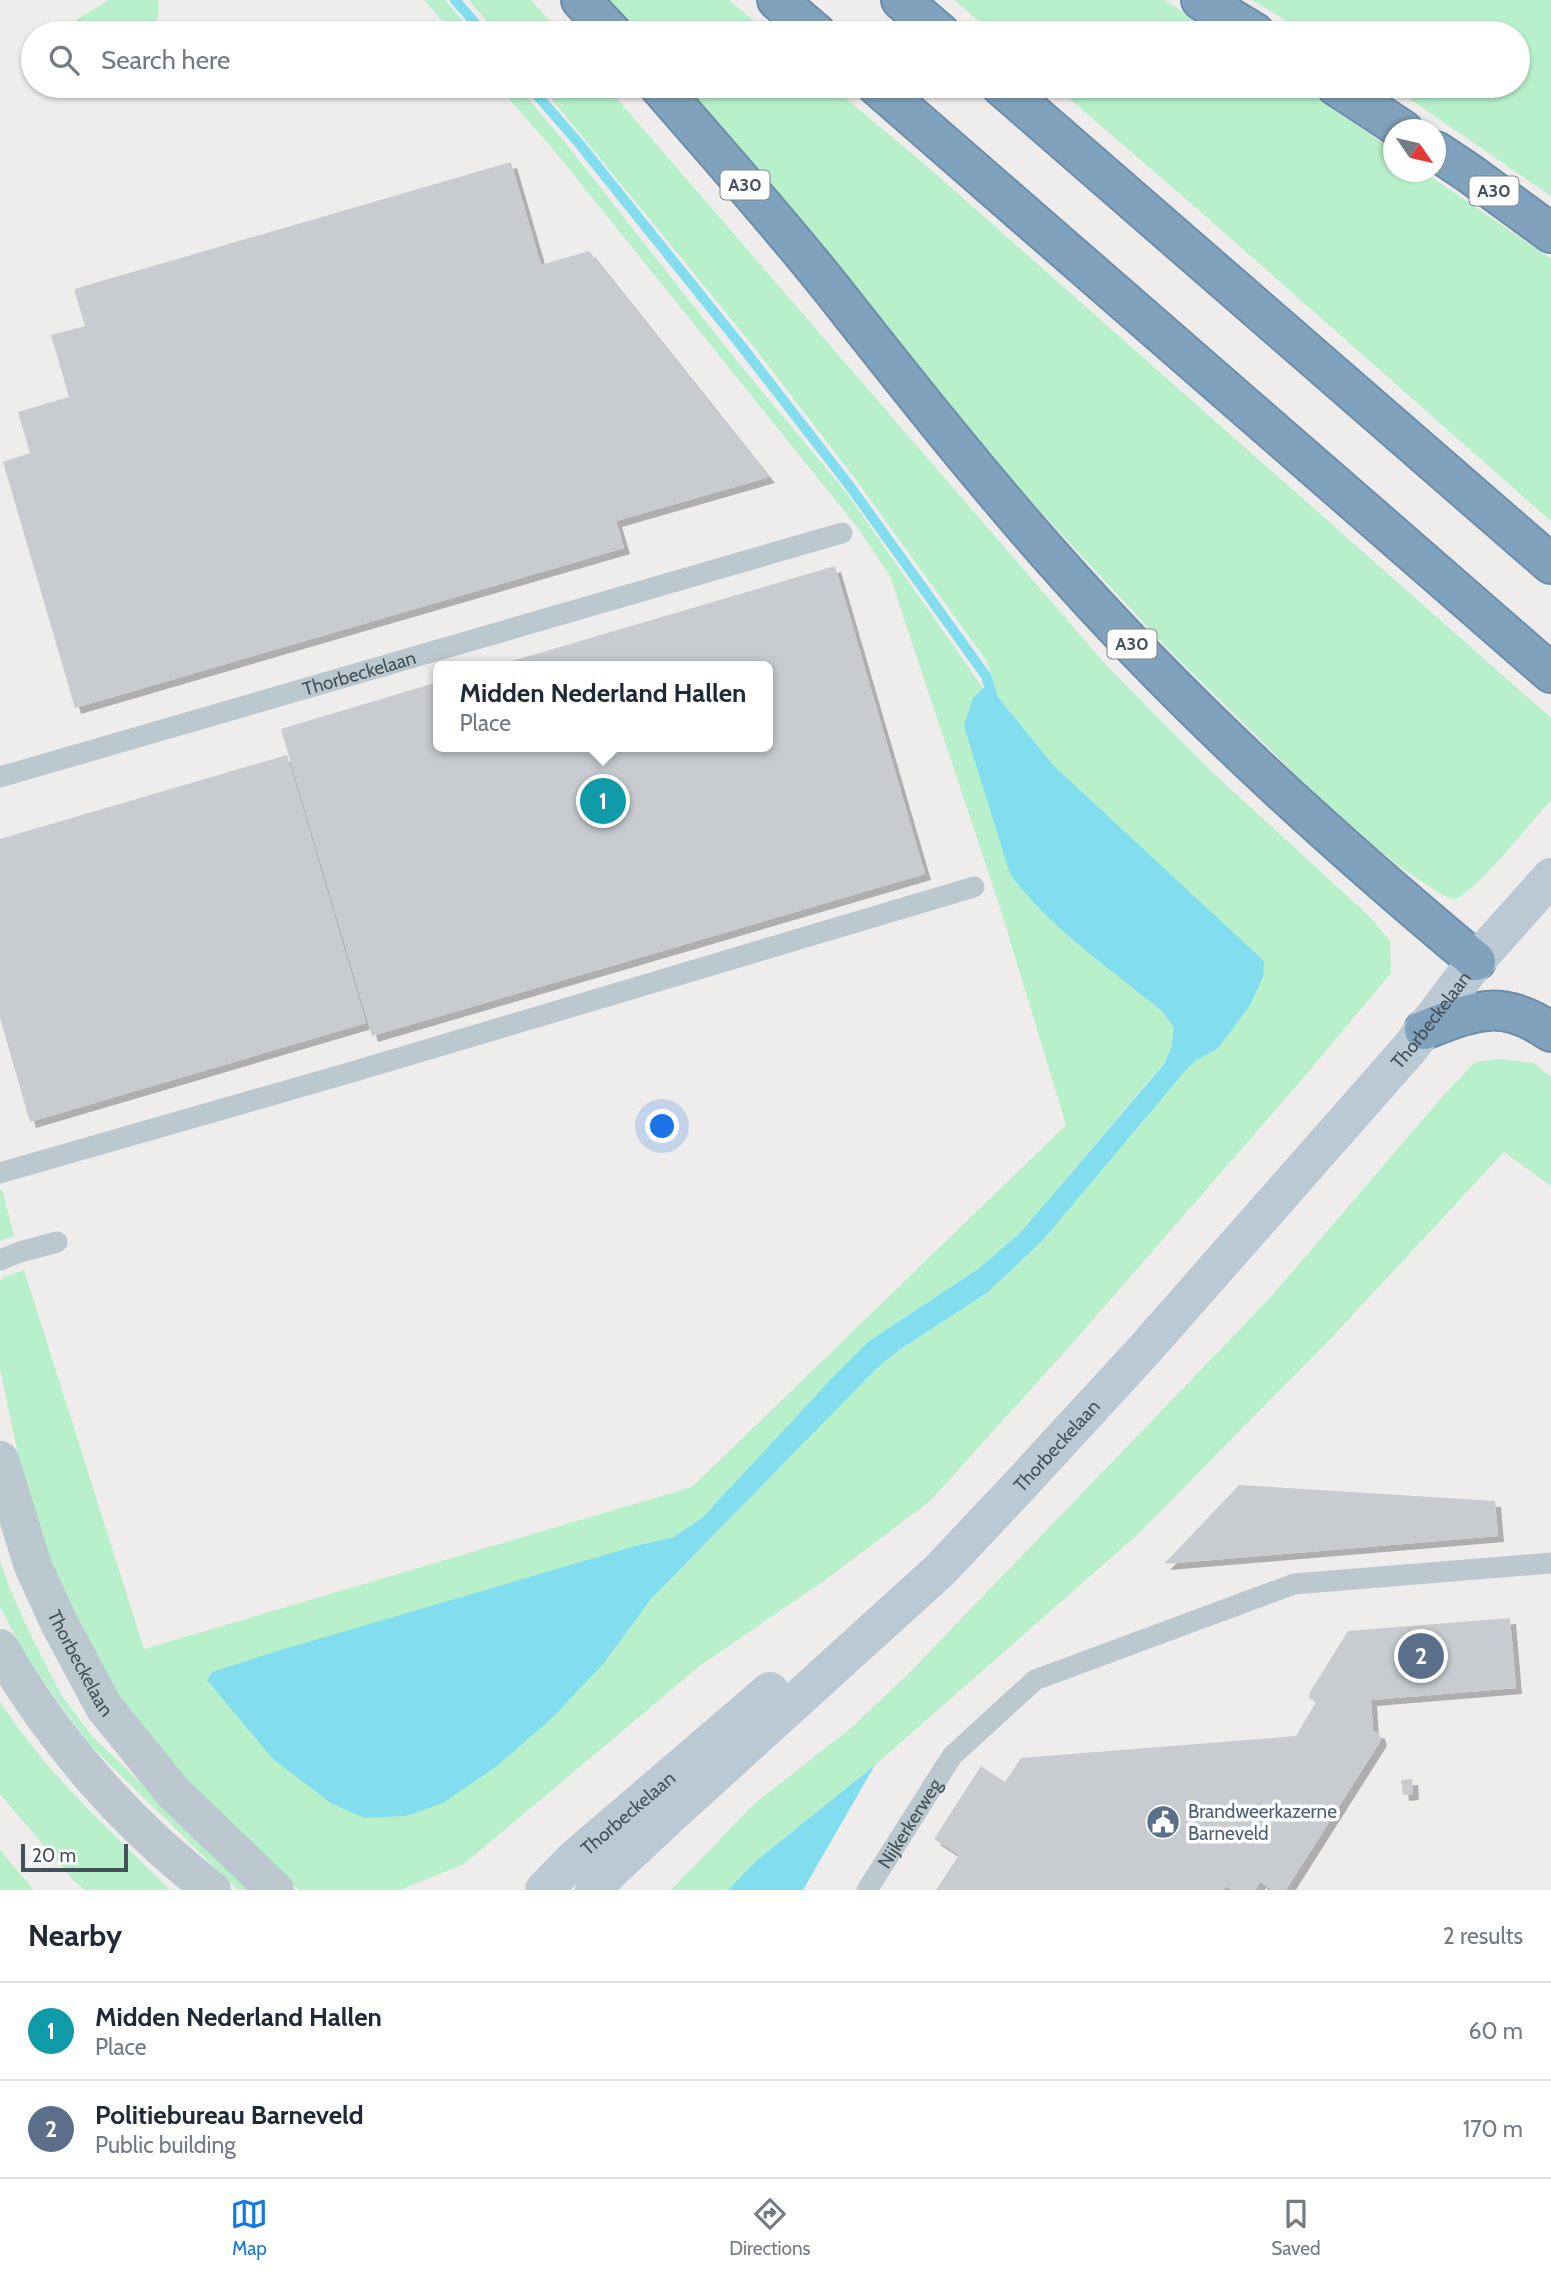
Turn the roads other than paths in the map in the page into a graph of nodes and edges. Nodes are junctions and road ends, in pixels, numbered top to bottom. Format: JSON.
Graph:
{"nodes":[{"id":1,"x":581,"y":0,"type":"edge"},
{"id":2,"x":777,"y":0,"type":"edge"},
{"id":3,"x":901,"y":0,"type":"edge"},
{"id":4,"x":1201,"y":0,"type":"edge"},
{"id":5,"x":601,"y":21,"type":"edge"},
{"id":6,"x":802,"y":21,"type":"edge"},
{"id":7,"x":926,"y":21,"type":"edge"},
{"id":8,"x":1235,"y":21,"type":"edge"},
{"id":9,"x":669,"y":98,"type":"edge"},
{"id":10,"x":891,"y":98,"type":"edge"},
{"id":11,"x":1015,"y":98,"type":"edge"},
{"id":12,"x":1354,"y":98,"type":"edge"},
{"id":13,"x":1386,"y":119,"type":"edge"},
{"id":14,"x":1446,"y":158,"type":"edge"},
{"id":15,"x":1551,"y":233,"type":"edge"},
{"id":16,"x":842,"y":533,"type":"dead end"},
{"id":17,"x":1551,"y":564,"type":"edge"},
{"id":18,"x":1551,"y":673,"type":"edge"},
{"id":19,"x":0,"y":777,"type":"edge"},
{"id":20,"x":1551,"y":877,"type":"edge"},
{"id":21,"x":974,"y":887,"type":"dead end"},
{"id":22,"x":1476,"y":961,"type":"junction"},
{"id":23,"x":1424,"y":1030,"type":"junction"},
{"id":24,"x":1551,"y":1032,"type":"edge"},
{"id":25,"x":0,"y":1173,"type":"edge"},
{"id":26,"x":57,"y":1242,"type":"dead end"},
{"id":27,"x":0,"y":1260,"type":"edge"},
{"id":28,"x":0,"y":1460,"type":"edge"},
{"id":29,"x":1551,"y":1563,"type":"edge"},
{"id":30,"x":0,"y":1647,"type":"edge"},
{"id":31,"x":584,"y":1875,"type":"edge"},
{"id":32,"x":201,"y":1884,"type":"edge"},
{"id":33,"x":275,"y":1890,"type":"edge"},
{"id":34,"x":515,"y":1890,"type":"edge"},
{"id":35,"x":544,"y":1890,"type":"edge"},
{"id":36,"x":867,"y":1890,"type":"edge"}],
"edges":[{"from":1,"to":5,"type":"highway"},
{"from":2,"to":6,"type":"highway"},
{"from":3,"to":7,"type":"highway"},
{"from":4,"to":8,"type":"highway"},
{"from":9,"to":22,"type":"highway","number":"A30"},
{"from":10,"to":18,"type":"highway"},
{"from":11,"to":17,"type":"highway"},
{"from":12,"to":13,"type":"highway"},
{"from":14,"to":15,"type":"highway","number":"A30"},
{"from":16,"to":19,"type":"lane","name":"Thorbeckelaan"},
{"from":20,"to":22,"type":"main road","name":"Thorbeckelaan"},
{"from":21,"to":25,"type":"lane"},
{"from":22,"to":23,"type":"main road","name":"Thorbeckelaan"},
{"from":22,"to":31,"type":"main road","name":"Thorbeckelaan"},
{"from":23,"to":24,"type":"highway"},
{"from":23,"to":31,"type":"main road","name":"Thorbeckelaan"},
{"from":26,"to":27,"type":"lane"},
{"from":28,"to":33,"type":"street","name":"Thorbeckelaan"},
{"from":29,"to":36,"type":"lane","name":"Nijkerkerweg"},
{"from":30,"to":32,"type":"street"},
{"from":31,"to":34,"type":"main road","name":"Thorbeckelaan"},
{"from":31,"to":35,"type":"main road","name":"Thorbeckelaan"}]}
